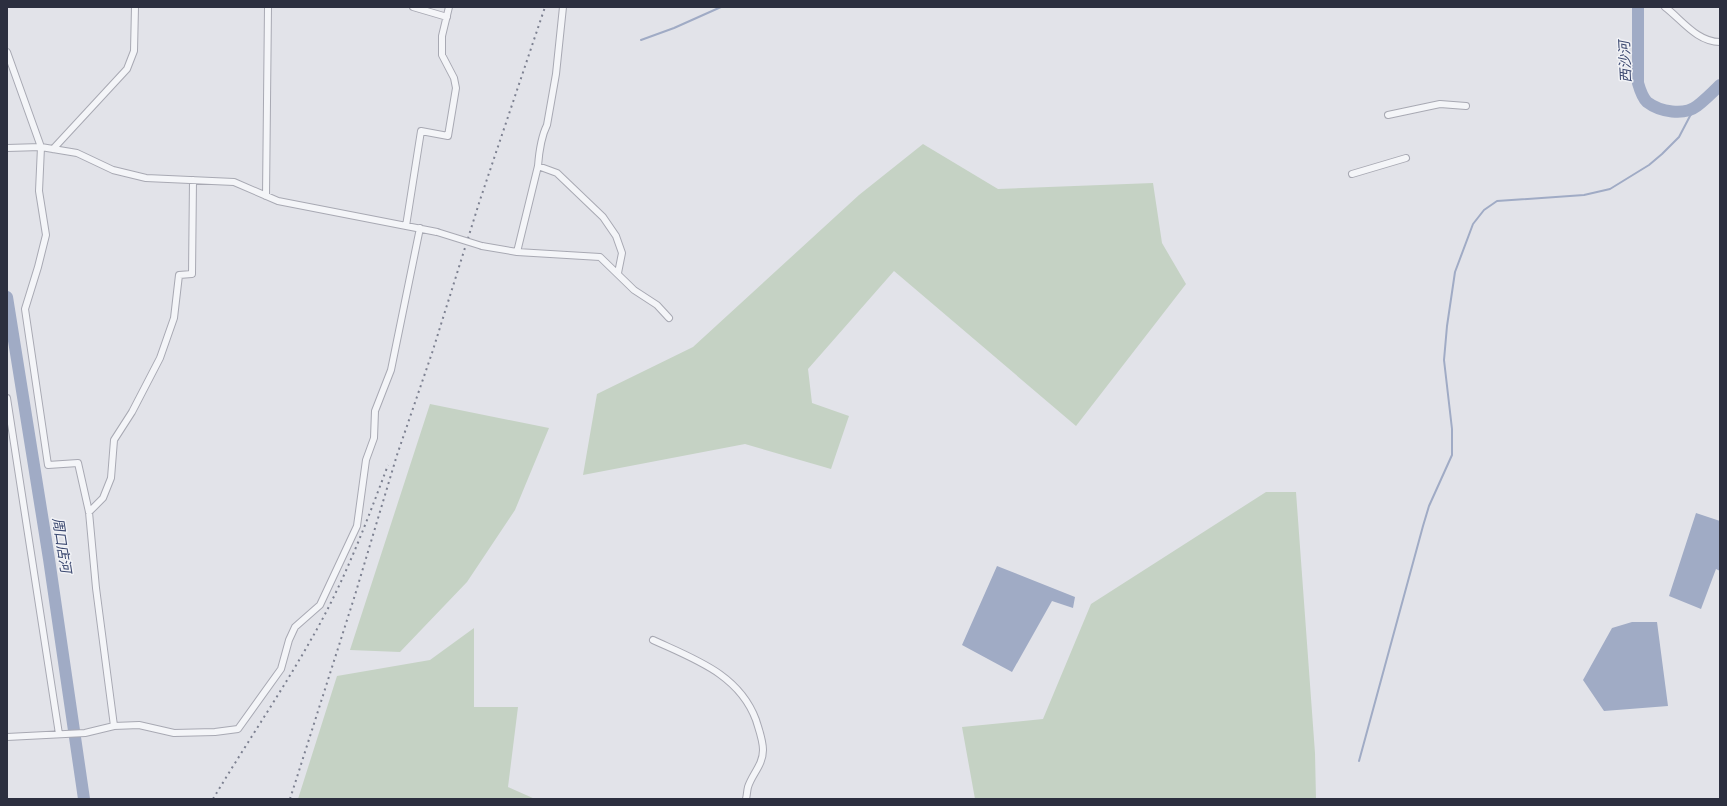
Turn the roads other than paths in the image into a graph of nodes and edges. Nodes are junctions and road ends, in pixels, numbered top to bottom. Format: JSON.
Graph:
{"nodes":[{"id":1,"x":135,"y":7,"type":"edge"},
{"id":2,"x":268,"y":7,"type":"edge"},
{"id":3,"x":413,"y":7,"type":"edge"},
{"id":4,"x":449,"y":7,"type":"edge"},
{"id":5,"x":563,"y":7,"type":"edge"},
{"id":6,"x":1665,"y":7,"type":"edge"},
{"id":7,"x":447,"y":17,"type":"junction"},
{"id":8,"x":1720,"y":42,"type":"edge"},
{"id":9,"x":7,"y":52,"type":"edge"},
{"id":10,"x":1466,"y":106,"type":"dead end"},
{"id":11,"x":1388,"y":116,"type":"dead end"},
{"id":12,"x":41,"y":147,"type":"junction"},
{"id":13,"x":10,"y":148,"type":"edge"},
{"id":14,"x":53,"y":149,"type":"junction"},
{"id":15,"x":1406,"y":158,"type":"dead end"},
{"id":16,"x":538,"y":166,"type":"junction"},
{"id":17,"x":1352,"y":174,"type":"dead end"},
{"id":18,"x":193,"y":180,"type":"junction"},
{"id":19,"x":266,"y":196,"type":"junction"},
{"id":20,"x":406,"y":226,"type":"junction"},
{"id":21,"x":420,"y":228,"type":"junction"},
{"id":22,"x":517,"y":252,"type":"junction"},
{"id":23,"x":618,"y":273,"type":"junction"},
{"id":24,"x":669,"y":318,"type":"dead end"},
{"id":25,"x":7,"y":398,"type":"edge"},
{"id":26,"x":89,"y":512,"type":"junction"},
{"id":27,"x":652,"y":640,"type":"dead end"},
{"id":28,"x":114,"y":726,"type":"junction"},
{"id":29,"x":61,"y":734,"type":"junction"},
{"id":30,"x":7,"y":737,"type":"edge"},
{"id":31,"x":746,"y":799,"type":"edge"}],
"edges":[{"from":1,"to":14,"type":"street"},
{"from":2,"to":19,"type":"street"},
{"from":3,"to":7,"type":"street"},
{"from":4,"to":7,"type":"street"},
{"from":5,"to":16,"type":"street"},
{"from":6,"to":8,"type":"street"},
{"from":7,"to":20,"type":"street"},
{"from":9,"to":12,"type":"street"},
{"from":10,"to":11,"type":"street"},
{"from":12,"to":13,"type":"street"},
{"from":12,"to":14,"type":"street"},
{"from":12,"to":26,"type":"street"},
{"from":14,"to":18,"type":"street"},
{"from":15,"to":17,"type":"street"},
{"from":16,"to":22,"type":"street"},
{"from":16,"to":23,"type":"street"},
{"from":18,"to":19,"type":"street"},
{"from":18,"to":26,"type":"street"},
{"from":19,"to":20,"type":"street"},
{"from":20,"to":21,"type":"street"},
{"from":21,"to":22,"type":"street","bridge":true},
{"from":21,"to":28,"type":"street"},
{"from":22,"to":23,"type":"street"},
{"from":23,"to":24,"type":"street"},
{"from":25,"to":29,"type":"street"},
{"from":26,"to":28,"type":"street"},
{"from":27,"to":31,"type":"street"},
{"from":28,"to":29,"type":"street"},
{"from":29,"to":30,"type":"street"}]}
